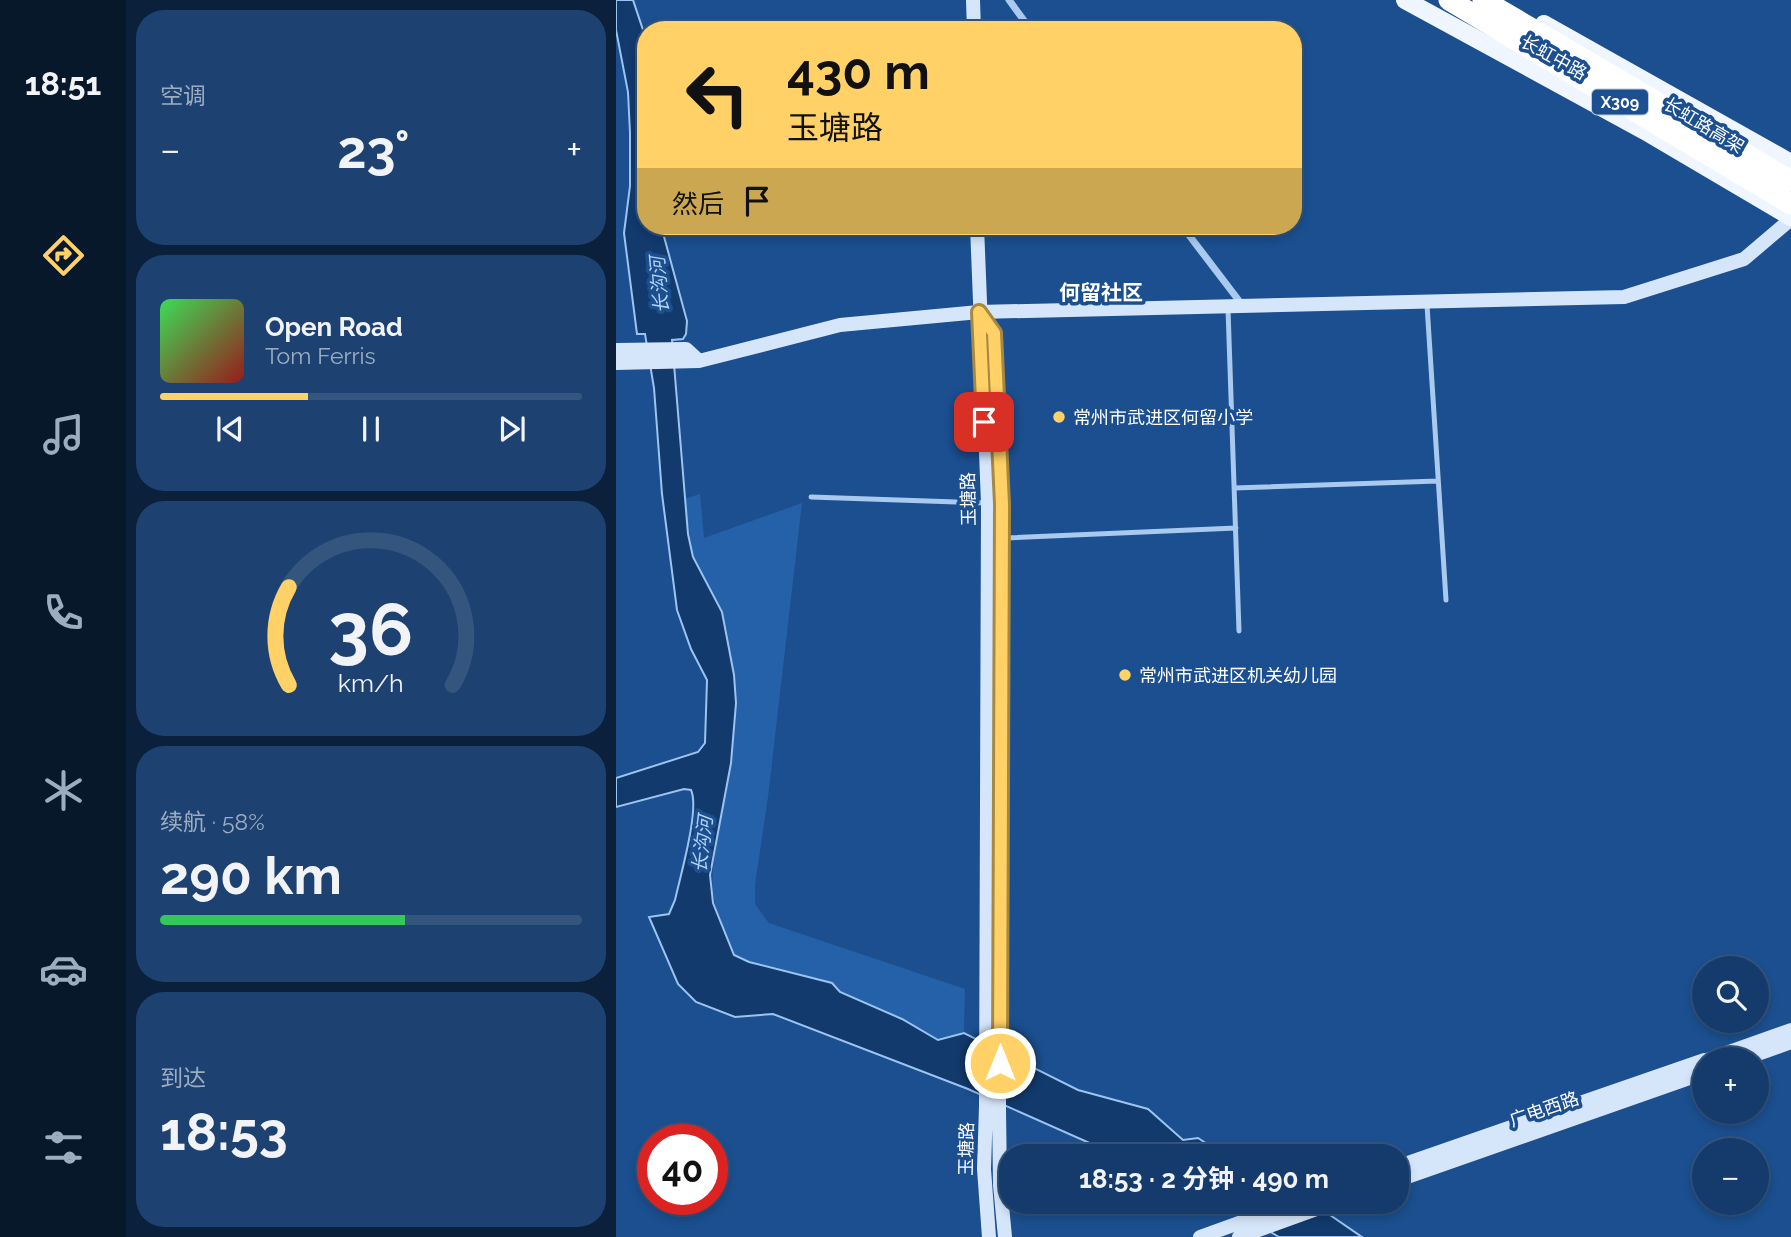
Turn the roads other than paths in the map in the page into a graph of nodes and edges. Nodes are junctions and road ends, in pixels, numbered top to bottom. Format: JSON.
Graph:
{"nodes":[{"id":1,"x":973,"y":0,"type":"edge"},
{"id":2,"x":1009,"y":0,"type":"edge"},
{"id":3,"x":1405,"y":0,"type":"edge"},
{"id":4,"x":1449,"y":0,"type":"edge"},
{"id":5,"x":1483,"y":0,"type":"edge"},
{"id":6,"x":1501,"y":0,"type":"edge"},
{"id":7,"x":974,"y":21,"type":"edge"},
{"id":8,"x":1024,"y":21,"type":"edge"},
{"id":9,"x":1791,"y":163,"type":"edge"},
{"id":10,"x":1791,"y":181,"type":"edge"},
{"id":11,"x":1791,"y":204,"type":"edge"},
{"id":12,"x":1791,"y":218,"type":"edge"},
{"id":13,"x":978,"y":235,"type":"edge"},
{"id":14,"x":1188,"y":235,"type":"edge"},
{"id":15,"x":1427,"y":302,"type":"junction"},
{"id":16,"x":1236,"y":306,"type":"junction"},
{"id":17,"x":979,"y":312,"type":"junction"},
{"id":18,"x":616,"y":350,"type":"edge"},
{"id":19,"x":642,"y":355,"type":"junction"},
{"id":20,"x":616,"y":363,"type":"edge"},
{"id":21,"x":1438,"y":481,"type":"junction"},
{"id":22,"x":1234,"y":488,"type":"junction"},
{"id":23,"x":811,"y":497,"type":"dead end"},
{"id":24,"x":995,"y":504,"type":"junction"},
{"id":25,"x":1236,"y":528,"type":"junction"},
{"id":26,"x":995,"y":538,"type":"junction"},
{"id":27,"x":1446,"y":600,"type":"dead end"},
{"id":28,"x":1239,"y":631,"type":"dead end"},
{"id":29,"x":1791,"y":1030,"type":"edge"},
{"id":30,"x":1791,"y":1042,"type":"edge"},
{"id":31,"x":1743,"y":1047,"type":"edge"},
{"id":32,"x":1769,"y":1050,"type":"edge"},
{"id":33,"x":1692,"y":1065,"type":"edge"},
{"id":34,"x":1692,"y":1077,"type":"edge"},
{"id":35,"x":993,"y":1107,"type":"junction"},
{"id":36,"x":1409,"y":1163,"type":"edge"},
{"id":37,"x":1409,"y":1176,"type":"edge"},
{"id":38,"x":1275,"y":1214,"type":"edge"},
{"id":39,"x":1299,"y":1214,"type":"edge"},
{"id":40,"x":1243,"y":1231,"type":"edge"},
{"id":41,"x":989,"y":1237,"type":"edge"},
{"id":42,"x":1005,"y":1237,"type":"edge"},
{"id":43,"x":1200,"y":1237,"type":"edge"}],
"edges":[{"from":1,"to":7,"type":"street"},
{"from":2,"to":8,"type":"street"},
{"from":3,"to":12,"type":"main road","name":"长虹中路"},
{"from":4,"to":11,"type":"highway","name":"长虹路高架","number":"X309"},
{"from":5,"to":10,"type":"highway","name":"长虹路高架","number":"X309"},
{"from":6,"to":9,"type":"main road","name":"长虹中路"},
{"from":12,"to":15,"type":"street"},
{"from":13,"to":17,"type":"street","name":"玉塘路"},
{"from":14,"to":16,"type":"street"},
{"from":15,"to":16,"type":"street"},
{"from":15,"to":21,"type":"lane"},
{"from":16,"to":17,"type":"street"},
{"from":16,"to":22,"type":"lane"},
{"from":17,"to":19,"type":"street"},
{"from":17,"to":24,"type":"street","name":"玉塘路"},
{"from":18,"to":19,"type":"street"},
{"from":19,"to":20,"type":"street"},
{"from":21,"to":22,"type":"lane"},
{"from":21,"to":27,"type":"lane"},
{"from":22,"to":25,"type":"lane"},
{"from":23,"to":24,"type":"lane"},
{"from":24,"to":26,"type":"street","name":"玉塘路"},
{"from":25,"to":26,"type":"lane"},
{"from":25,"to":28,"type":"lane"},
{"from":26,"to":35,"type":"street","name":"玉塘路"},
{"from":29,"to":31,"type":"street","name":"广电西路"},
{"from":30,"to":32,"type":"street"},
{"from":33,"to":36,"type":"street","name":"广电西路"},
{"from":34,"to":37,"type":"street","name":"广电西路"},
{"from":35,"to":41,"type":"street","name":"玉塘路"},
{"from":35,"to":42,"type":"street","name":"玉塘路"},
{"from":38,"to":40,"type":"street"},
{"from":39,"to":40,"type":"street"},
{"from":40,"to":43,"type":"street"}]}
